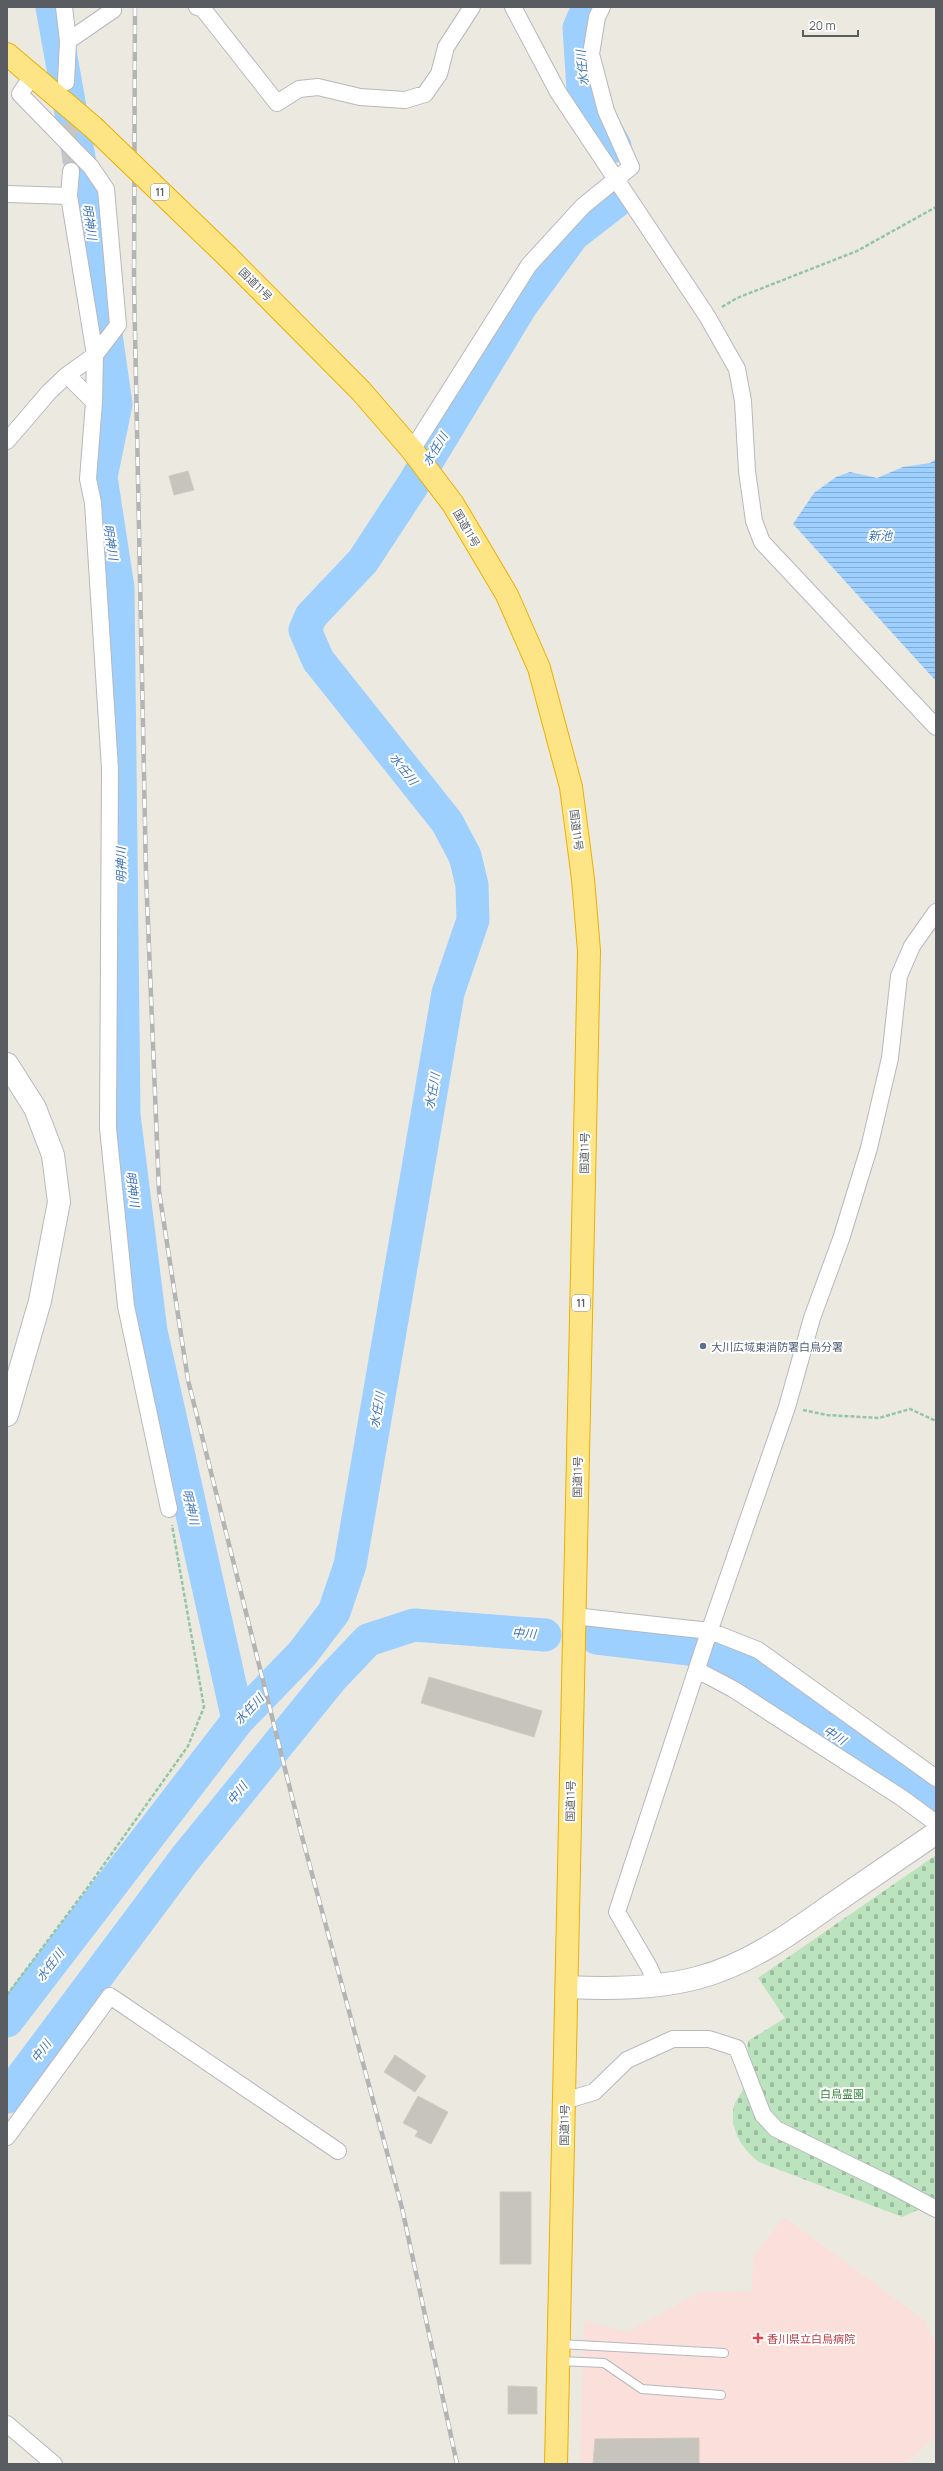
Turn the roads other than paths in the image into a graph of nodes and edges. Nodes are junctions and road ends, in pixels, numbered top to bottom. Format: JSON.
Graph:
{"nodes":[{"id":1,"x":64,"y":7,"type":"edge"},
{"id":2,"x":112,"y":7,"type":"edge"},
{"id":3,"x":197,"y":7,"type":"edge"},
{"id":4,"x":472,"y":7,"type":"edge"},
{"id":5,"x":513,"y":7,"type":"edge"},
{"id":6,"x":602,"y":7,"type":"edge"},
{"id":7,"x":68,"y":41,"type":"junction"},
{"id":8,"x":7,"y":54,"type":"edge"},
{"id":9,"x":32,"y":76,"type":"junction"},
{"id":10,"x":66,"y":82,"type":"tunnel mouth"},
{"id":11,"x":71,"y":171,"type":"tunnel mouth"},
{"id":12,"x":616,"y":181,"type":"junction"},
{"id":13,"x":7,"y":194,"type":"edge"},
{"id":14,"x":69,"y":196,"type":"junction"},
{"id":15,"x":95,"y":355,"type":"junction"},
{"id":16,"x":67,"y":375,"type":"junction"},
{"id":17,"x":94,"y":402,"type":"junction"},
{"id":18,"x":7,"y":441,"type":"edge"},
{"id":19,"x":412,"y":450,"type":"junction"},
{"id":20,"x":936,"y":727,"type":"edge"},
{"id":21,"x":936,"y":912,"type":"edge"},
{"id":22,"x":7,"y":1064,"type":"edge"},
{"id":23,"x":7,"y":1415,"type":"edge"},
{"id":24,"x":169,"y":1509,"type":"road end"},
{"id":25,"x":574,"y":1616,"type":"junction"},
{"id":26,"x":708,"y":1634,"type":"junction"},
{"id":27,"x":697,"y":1670,"type":"junction"},
{"id":28,"x":936,"y":1778,"type":"edge"},
{"id":29,"x":936,"y":1823,"type":"edge"},
{"id":30,"x":936,"y":1833,"type":"edge"},
{"id":31,"x":657,"y":1985,"type":"junction"},
{"id":32,"x":567,"y":1988,"type":"junction"},
{"id":33,"x":564,"y":2101,"type":"junction"},
{"id":34,"x":7,"y":2137,"type":"edge"},
{"id":35,"x":338,"y":2151,"type":"dead end"},
{"id":36,"x":936,"y":2209,"type":"edge"},
{"id":37,"x":559,"y":2352,"type":"junction"},
{"id":38,"x":724,"y":2353,"type":"dead end"},
{"id":39,"x":721,"y":2395,"type":"dead end"},
{"id":40,"x":7,"y":2424,"type":"edge"},
{"id":41,"x":54,"y":2464,"type":"edge"},
{"id":42,"x":556,"y":2464,"type":"edge"}],
"edges":[{"from":1,"to":7,"type":"street"},
{"from":2,"to":7,"type":"street"},
{"from":3,"to":4,"type":"street"},
{"from":5,"to":12,"type":"street"},
{"from":6,"to":12,"type":"street"},
{"from":7,"to":10,"type":"street"},
{"from":8,"to":9,"type":"highway","name":"国道11号","number":"11"},
{"from":9,"to":15,"type":"street"},
{"from":9,"to":19,"type":"highway","name":"国道11号","number":"11","bridge":true},
{"from":11,"to":14,"type":"street"},
{"from":12,"to":19,"type":"street"},
{"from":12,"to":20,"type":"street"},
{"from":13,"to":14,"type":"street"},
{"from":14,"to":15,"type":"street"},
{"from":15,"to":16,"type":"street"},
{"from":15,"to":17,"type":"street"},
{"from":16,"to":17,"type":"street"},
{"from":16,"to":18,"type":"street"},
{"from":17,"to":24,"type":"street"},
{"from":19,"to":25,"type":"highway","name":"国道11号","number":"11"},
{"from":21,"to":26,"type":"street"},
{"from":22,"to":23,"type":"street"},
{"from":25,"to":26,"type":"street"},
{"from":25,"to":32,"type":"highway","name":"国道11号","number":"11"},
{"from":26,"to":27,"type":"street"},
{"from":26,"to":28,"type":"street"},
{"from":27,"to":29,"type":"street"},
{"from":27,"to":31,"type":"street"},
{"from":30,"to":31,"type":"street"},
{"from":31,"to":32,"type":"street"},
{"from":32,"to":33,"type":"highway","name":"国道11号","number":"11"},
{"from":33,"to":36,"type":"street"},
{"from":33,"to":37,"type":"highway","name":"国道11号","number":"11"},
{"from":34,"to":35,"type":"street"},
{"from":37,"to":38,"type":"lane"},
{"from":37,"to":39,"type":"lane"},
{"from":37,"to":42,"type":"highway","name":"国道11号","number":"11"},
{"from":40,"to":41,"type":"street"}]}
